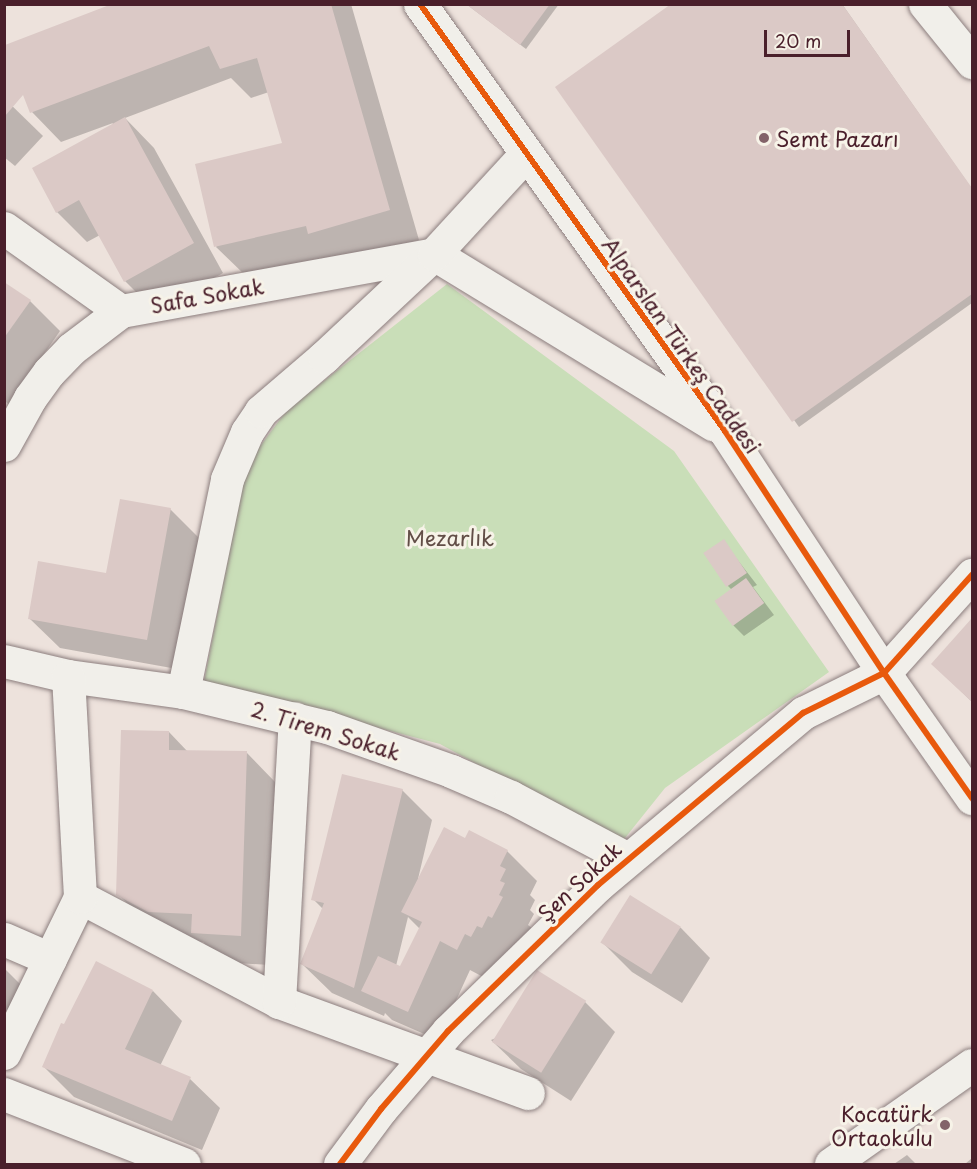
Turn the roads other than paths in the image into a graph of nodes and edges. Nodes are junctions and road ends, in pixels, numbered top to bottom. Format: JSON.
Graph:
{"nodes":[{"id":1,"x":420,"y":4,"type":"edge"},
{"id":2,"x":925,"y":4,"type":"edge"},
{"id":3,"x":972,"y":62,"type":"edge"},
{"id":4,"x":526,"y":154,"type":"junction"},
{"id":5,"x":4,"y":228,"type":"edge"},
{"id":6,"x":434,"y":254,"type":"junction"},
{"id":7,"x":122,"y":310,"type":"junction"},
{"id":8,"x":725,"y":431,"type":"junction"},
{"id":9,"x":4,"y":445,"type":"edge"},
{"id":10,"x":972,"y":575,"type":"edge"},
{"id":11,"x":4,"y":661,"type":"edge"},
{"id":12,"x":884,"y":673,"type":"junction"},
{"id":13,"x":68,"y":676,"type":"junction"},
{"id":14,"x":183,"y":692,"type":"junction"},
{"id":15,"x":295,"y":718,"type":"junction"},
{"id":16,"x":972,"y":798,"type":"edge"},
{"id":17,"x":628,"y":859,"type":"junction"},
{"id":18,"x":80,"y":897,"type":"junction"},
{"id":19,"x":4,"y":939,"type":"edge"},
{"id":20,"x":50,"y":959,"type":"junction"},
{"id":21,"x":279,"y":1002,"type":"junction"},
{"id":22,"x":4,"y":1053,"type":"edge"},
{"id":23,"x":426,"y":1056,"type":"junction"},
{"id":24,"x":972,"y":1065,"type":"edge"},
{"id":25,"x":528,"y":1093,"type":"dead end"},
{"id":26,"x":4,"y":1094,"type":"edge"},
{"id":27,"x":176,"y":1163,"type":"edge"},
{"id":28,"x":340,"y":1164,"type":"edge"},
{"id":29,"x":831,"y":1164,"type":"edge"}],
"edges":[{"from":1,"to":4,"type":"street","name":"Alparslan Türkeş Caddesi"},
{"from":2,"to":3,"type":"street"},
{"from":4,"to":6,"type":"street"},
{"from":4,"to":8,"type":"street","name":"Alparslan Türkeş Caddesi"},
{"from":5,"to":7,"type":"street","name":"Safa Sokak"},
{"from":6,"to":7,"type":"street","name":"Safa Sokak"},
{"from":6,"to":8,"type":"street"},
{"from":6,"to":14,"type":"street"},
{"from":7,"to":9,"type":"street"},
{"from":8,"to":12,"type":"street","name":"Alparslan Türkeş Caddesi"},
{"from":10,"to":12,"type":"street"},
{"from":11,"to":13,"type":"street","name":"2. Tirem Sokak"},
{"from":12,"to":16,"type":"street","name":"Alparslan Türkeş Caddesi"},
{"from":12,"to":17,"type":"street","name":"Şen Sokak"},
{"from":13,"to":14,"type":"street","name":"2. Tirem Sokak"},
{"from":13,"to":18,"type":"street"},
{"from":14,"to":15,"type":"street","name":"2. Tirem Sokak"},
{"from":15,"to":17,"type":"street","name":"2. Tirem Sokak"},
{"from":15,"to":21,"type":"street"},
{"from":17,"to":23,"type":"street","name":"Şen Sokak"},
{"from":18,"to":20,"type":"street"},
{"from":18,"to":21,"type":"street"},
{"from":19,"to":20,"type":"street"},
{"from":20,"to":22,"type":"street"},
{"from":21,"to":23,"type":"street"},
{"from":23,"to":25,"type":"street"},
{"from":23,"to":28,"type":"street","name":"Şen Sokak"},
{"from":24,"to":29,"type":"street"},
{"from":26,"to":27,"type":"street"}]}
